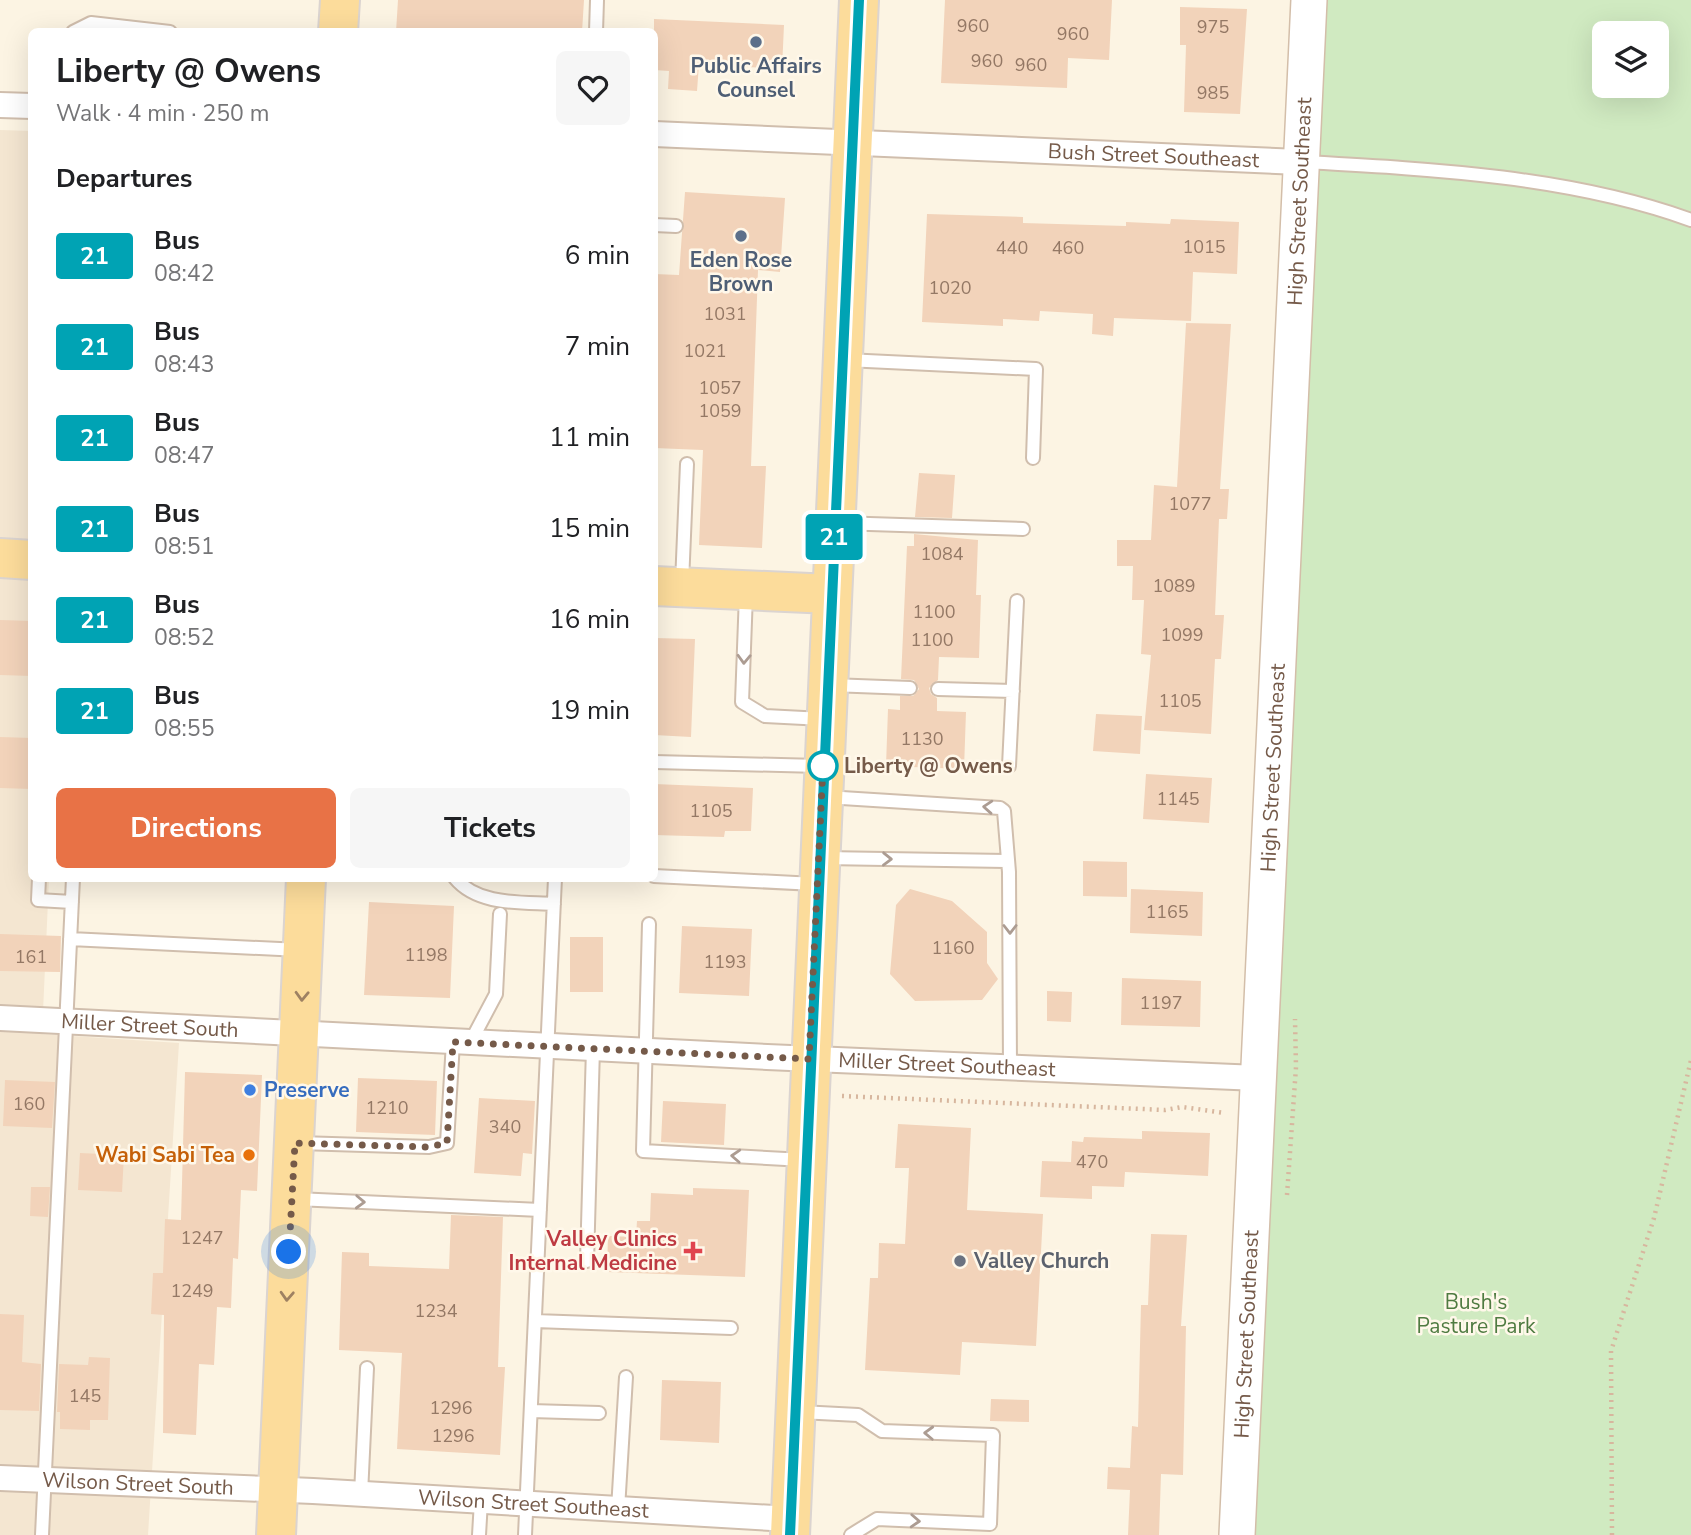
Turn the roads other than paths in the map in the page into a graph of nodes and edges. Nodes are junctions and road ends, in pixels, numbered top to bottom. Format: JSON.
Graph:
{"nodes":[{"id":1,"x":340,"y":0,"type":"edge"},
{"id":2,"x":597,"y":0,"type":"edge"},
{"id":3,"x":859,"y":0,"type":"edge"},
{"id":4,"x":1310,"y":0,"type":"edge"},
{"id":5,"x":81,"y":28,"type":"edge"},
{"id":6,"x":135,"y":28,"type":"edge"},
{"id":7,"x":338,"y":28,"type":"edge"},
{"id":8,"x":596,"y":28,"type":"edge"},
{"id":9,"x":0,"y":105,"type":"edge"},
{"id":10,"x":28,"y":106,"type":"edge"},
{"id":11,"x":658,"y":134,"type":"edge"},
{"id":12,"x":853,"y":143,"type":"junction"},
{"id":13,"x":1299,"y":162,"type":"junction"},
{"id":14,"x":1691,"y":220,"type":"edge"},
{"id":15,"x":658,"y":225,"type":"edge"},
{"id":16,"x":676,"y":226,"type":"dead end"},
{"id":17,"x":842,"y":360,"type":"junction"},
{"id":18,"x":1032,"y":458,"type":"dead end"},
{"id":19,"x":687,"y":464,"type":"dead end"},
{"id":20,"x":835,"y":523,"type":"junction"},
{"id":21,"x":1023,"y":530,"type":"dead end"},
{"id":22,"x":0,"y":558,"type":"edge"},
{"id":23,"x":28,"y":560,"type":"edge"},
{"id":24,"x":668,"y":587,"type":"edge"},
{"id":25,"x":746,"y":590,"type":"junction"},
{"id":26,"x":831,"y":594,"type":"junction"},
{"id":27,"x":1017,"y":601,"type":"dead end"},
{"id":28,"x":911,"y":688,"type":"dead end"},
{"id":29,"x":938,"y":689,"type":"dead end"},
{"id":30,"x":1013,"y":691,"type":"junction"},
{"id":31,"x":826,"y":702,"type":"junction"},
{"id":32,"x":658,"y":762,"type":"edge"},
{"id":33,"x":1009,"y":765,"type":"dead end"},
{"id":34,"x":822,"y":781,"type":"junction"},
{"id":35,"x":1006,"y":862,"type":"junction"},
{"id":36,"x":818,"y":871,"type":"junction"},
{"id":37,"x":658,"y":876,"type":"edge"},
{"id":38,"x":38,"y":882,"type":"edge"},
{"id":39,"x":73,"y":882,"type":"edge"},
{"id":40,"x":306,"y":882,"type":"edge"},
{"id":41,"x":460,"y":882,"type":"edge"},
{"id":42,"x":555,"y":882,"type":"edge"},
{"id":43,"x":72,"y":902,"type":"junction"},
{"id":44,"x":554,"y":904,"type":"junction"},
{"id":45,"x":500,"y":914,"type":"dead end"},
{"id":46,"x":649,"y":924,"type":"dead end"},
{"id":47,"x":71,"y":939,"type":"junction"},
{"id":48,"x":303,"y":951,"type":"junction"},
{"id":49,"x":0,"y":1018,"type":"edge"},
{"id":50,"x":66,"y":1022,"type":"junction"},
{"id":51,"x":300,"y":1034,"type":"junction"},
{"id":52,"x":461,"y":1042,"type":"junction"},
{"id":53,"x":547,"y":1046,"type":"junction"},
{"id":54,"x":593,"y":1048,"type":"junction"},
{"id":55,"x":645,"y":1051,"type":"junction"},
{"id":56,"x":809,"y":1059,"type":"junction"},
{"id":57,"x":1010,"y":1068,"type":"junction"},
{"id":58,"x":1258,"y":1078,"type":"junction"},
{"id":59,"x":295,"y":1143,"type":"junction"},
{"id":60,"x":804,"y":1160,"type":"junction"},
{"id":61,"x":292,"y":1199,"type":"junction"},
{"id":62,"x":540,"y":1210,"type":"junction"},
{"id":63,"x":587,"y":1261,"type":"dead end"},
{"id":64,"x":535,"y":1321,"type":"junction"},
{"id":65,"x":731,"y":1328,"type":"dead end"},
{"id":66,"x":367,"y":1368,"type":"dead end"},
{"id":67,"x":626,"y":1377,"type":"dead end"},
{"id":68,"x":531,"y":1411,"type":"junction"},
{"id":69,"x":794,"y":1412,"type":"junction"},
{"id":70,"x":599,"y":1413,"type":"dead end"},
{"id":71,"x":0,"y":1478,"type":"edge"},
{"id":72,"x":45,"y":1480,"type":"junction"},
{"id":73,"x":278,"y":1490,"type":"junction"},
{"id":74,"x":361,"y":1494,"type":"junction"},
{"id":75,"x":481,"y":1501,"type":"junction"},
{"id":76,"x":527,"y":1504,"type":"junction"},
{"id":77,"x":618,"y":1509,"type":"junction"},
{"id":78,"x":792,"y":1531,"type":"edge"},
{"id":79,"x":42,"y":1535,"type":"edge"},
{"id":80,"x":276,"y":1535,"type":"edge"},
{"id":81,"x":479,"y":1535,"type":"edge"},
{"id":82,"x":525,"y":1535,"type":"edge"},
{"id":83,"x":851,"y":1535,"type":"edge"},
{"id":84,"x":1237,"y":1535,"type":"edge"}],
"edges":[{"from":1,"to":7,"type":"main road"},
{"from":2,"to":8,"type":"lane"},
{"from":3,"to":12,"type":"main road"},
{"from":4,"to":13,"type":"street","name":"High Street Southeast"},
{"from":5,"to":6,"type":"lane"},
{"from":9,"to":10,"type":"street"},
{"from":11,"to":12,"type":"street","name":"Bush Street Southeast"},
{"from":12,"to":13,"type":"street","name":"Bush Street Southeast"},
{"from":12,"to":17,"type":"main road"},
{"from":13,"to":14,"type":"lane","name":"Bush Street Southeast"},
{"from":13,"to":58,"type":"street","name":"High Street Southeast"},
{"from":15,"to":16,"type":"lane"},
{"from":17,"to":18,"type":"lane"},
{"from":17,"to":20,"type":"main road"},
{"from":19,"to":24,"type":"lane"},
{"from":20,"to":21,"type":"lane"},
{"from":20,"to":26,"type":"main road"},
{"from":22,"to":23,"type":"main road"},
{"from":24,"to":25,"type":"main road"},
{"from":25,"to":26,"type":"main road"},
{"from":25,"to":31,"type":"lane","one_way":true},
{"from":26,"to":31,"type":"main road"},
{"from":27,"to":30,"type":"lane"},
{"from":28,"to":31,"type":"lane"},
{"from":29,"to":30,"type":"lane"},
{"from":30,"to":33,"type":"lane"},
{"from":31,"to":34,"type":"main road"},
{"from":32,"to":34,"type":"lane"},
{"from":35,"to":34,"type":"lane","one_way":true},
{"from":34,"to":36,"type":"main road"},
{"from":36,"to":35,"type":"lane","one_way":true},
{"from":35,"to":57,"type":"lane","one_way":true},
{"from":36,"to":37,"type":"lane"},
{"from":36,"to":56,"type":"main road"},
{"from":38,"to":43,"type":"lane"},
{"from":39,"to":43,"type":"lane"},
{"from":40,"to":48,"type":"main road"},
{"from":41,"to":44,"type":"lane"},
{"from":42,"to":44,"type":"lane"},
{"from":43,"to":47,"type":"lane"},
{"from":44,"to":53,"type":"lane"},
{"from":45,"to":52,"type":"lane"},
{"from":46,"to":55,"type":"lane"},
{"from":47,"to":48,"type":"lane"},
{"from":47,"to":50,"type":"lane"},
{"from":48,"to":51,"type":"main road","one_way":true},
{"from":49,"to":50,"type":"street","name":"Miller Street South"},
{"from":50,"to":51,"type":"street","name":"Miller Street South"},
{"from":50,"to":72,"type":"lane"},
{"from":51,"to":52,"type":"street","name":"Miller Street Southeast"},
{"from":51,"to":59,"type":"main road"},
{"from":52,"to":53,"type":"street","name":"Miller Street Southeast"},
{"from":52,"to":59,"type":"lane"},
{"from":53,"to":54,"type":"street","name":"Miller Street Southeast"},
{"from":53,"to":62,"type":"lane"},
{"from":54,"to":55,"type":"street","name":"Miller Street Southeast"},
{"from":54,"to":63,"type":"lane"},
{"from":55,"to":56,"type":"street","name":"Miller Street Southeast"},
{"from":60,"to":55,"type":"lane","one_way":true},
{"from":56,"to":57,"type":"street","name":"Miller Street Southeast"},
{"from":56,"to":60,"type":"main road"},
{"from":57,"to":58,"type":"street","name":"Miller Street Southeast"},
{"from":58,"to":84,"type":"street","name":"High Street Southeast"},
{"from":59,"to":61,"type":"main road"},
{"from":60,"to":69,"type":"main road"},
{"from":61,"to":62,"type":"lane","one_way":true},
{"from":61,"to":73,"type":"main road","one_way":true},
{"from":62,"to":64,"type":"lane"},
{"from":64,"to":65,"type":"lane"},
{"from":64,"to":68,"type":"lane"},
{"from":66,"to":74,"type":"lane"},
{"from":67,"to":77,"type":"lane"},
{"from":68,"to":70,"type":"lane"},
{"from":68,"to":76,"type":"lane"},
{"from":69,"to":78,"type":"main road"},
{"from":83,"to":69,"type":"lane","one_way":true},
{"from":71,"to":72,"type":"street","name":"Wilson Street South"},
{"from":72,"to":73,"type":"street","name":"Wilson Street South"},
{"from":72,"to":79,"type":"lane"},
{"from":73,"to":74,"type":"street","name":"Wilson Street Southeast"},
{"from":73,"to":80,"type":"main road"},
{"from":74,"to":75,"type":"street","name":"Wilson Street Southeast"},
{"from":75,"to":76,"type":"street","name":"Wilson Street Southeast"},
{"from":75,"to":81,"type":"lane"},
{"from":76,"to":77,"type":"street","name":"Wilson Street Southeast"},
{"from":76,"to":82,"type":"lane"},
{"from":77,"to":78,"type":"street","name":"Wilson Street Southeast"}]}
